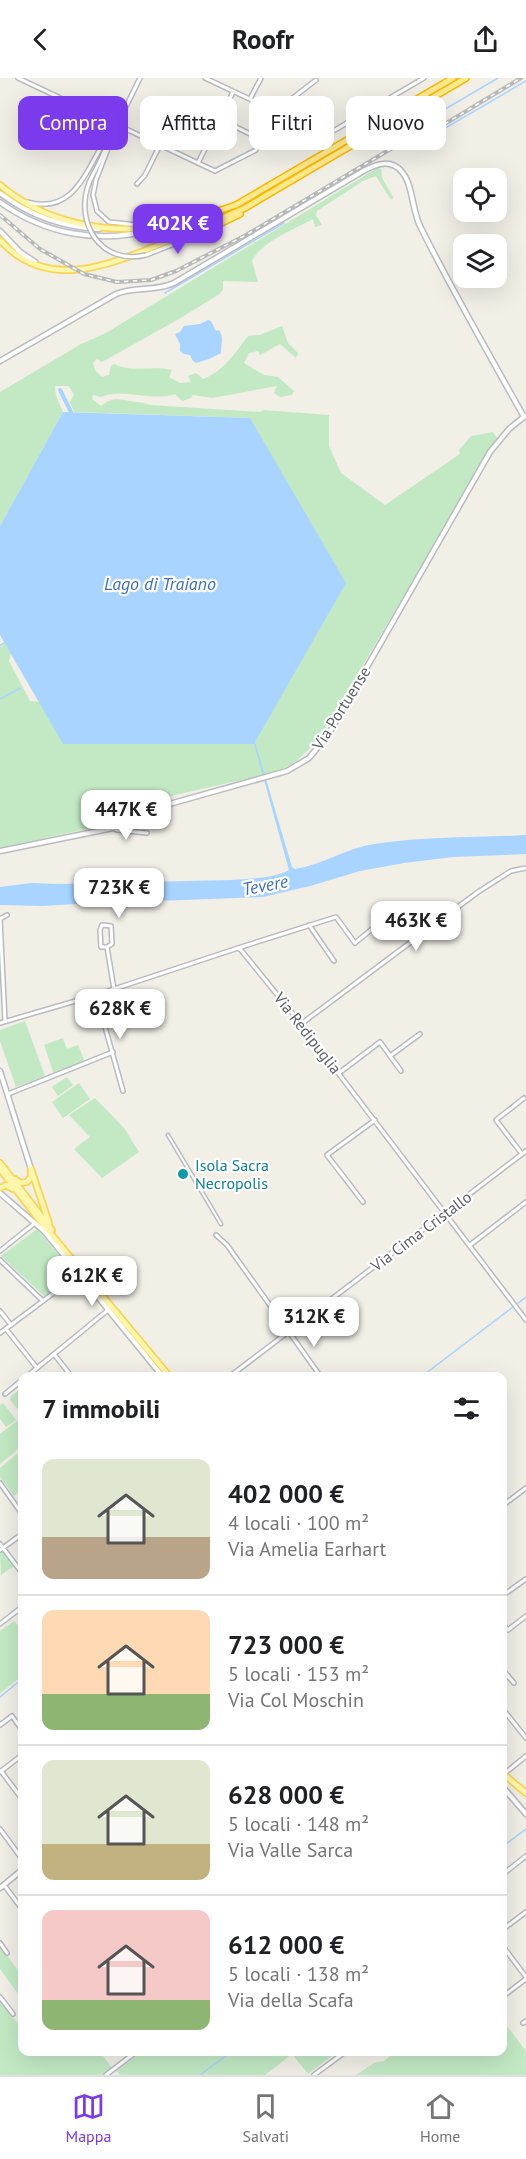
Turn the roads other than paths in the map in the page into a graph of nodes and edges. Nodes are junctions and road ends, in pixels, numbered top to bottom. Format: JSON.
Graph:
{"nodes":[{"id":1,"x":18,"y":78,"type":"edge"},
{"id":2,"x":140,"y":78,"type":"edge"},
{"id":3,"x":205,"y":78,"type":"edge"},
{"id":4,"x":261,"y":78,"type":"edge"},
{"id":5,"x":424,"y":78,"type":"edge"},
{"id":6,"x":453,"y":78,"type":"edge"},
{"id":7,"x":466,"y":78,"type":"edge"},
{"id":8,"x":315,"y":79,"type":"edge"},
{"id":9,"x":233,"y":91,"type":"junction"},
{"id":10,"x":56,"y":96,"type":"edge"},
{"id":11,"x":231,"y":96,"type":"edge"},
{"id":12,"x":252,"y":96,"type":"edge"},
{"id":13,"x":294,"y":96,"type":"edge"},
{"id":14,"x":249,"y":99,"type":"edge"},
{"id":15,"x":128,"y":103,"type":"edge"},
{"id":16,"x":237,"y":128,"type":"edge"},
{"id":17,"x":334,"y":129,"type":"edge"},
{"id":18,"x":100,"y":150,"type":"edge"},
{"id":19,"x":102,"y":150,"type":"edge"},
{"id":20,"x":108,"y":150,"type":"edge"},
{"id":21,"x":158,"y":150,"type":"edge"},
{"id":22,"x":171,"y":150,"type":"edge"},
{"id":23,"x":204,"y":150,"type":"edge"},
{"id":24,"x":198,"y":163,"type":"junction"},
{"id":25,"x":297,"y":178,"type":"junction"},
{"id":26,"x":0,"y":184,"type":"edge"},
{"id":27,"x":137,"y":184,"type":"dead end"},
{"id":28,"x":0,"y":193,"type":"edge"},
{"id":29,"x":21,"y":200,"type":"junction"},
{"id":30,"x":0,"y":202,"type":"edge"},
{"id":31,"x":160,"y":227,"type":"junction"},
{"id":32,"x":103,"y":229,"type":"junction"},
{"id":33,"x":0,"y":231,"type":"edge"},
{"id":34,"x":201,"y":233,"type":"joint"},
{"id":35,"x":186,"y":234,"type":"joint"},
{"id":36,"x":0,"y":240,"type":"edge"},
{"id":37,"x":70,"y":271,"type":"junction"},
{"id":38,"x":0,"y":361,"type":"edge"},
{"id":39,"x":525,"y":417,"type":"edge"},
{"id":40,"x":113,"y":828,"type":"junction"},
{"id":41,"x":147,"y":833,"type":"dead end"},
{"id":42,"x":0,"y":851,"type":"edge"},
{"id":43,"x":526,"y":868,"type":"edge"},
{"id":44,"x":7,"y":915,"type":"dead end"},
{"id":45,"x":377,"y":925,"type":"dead end"},
{"id":46,"x":309,"y":926,"type":"junction"},
{"id":47,"x":107,"y":947,"type":"junction"},
{"id":48,"x":238,"y":948,"type":"junction"},
{"id":49,"x":334,"y":961,"type":"dead end"},
{"id":50,"x":114,"y":989,"type":"junction"},
{"id":51,"x":96,"y":994,"type":"junction"},
{"id":52,"x":5,"y":1021,"type":"junction"},
{"id":53,"x":0,"y":1023,"type":"edge"},
{"id":54,"x":301,"y":1023,"type":"junction"},
{"id":55,"x":420,"y":1034,"type":"dead end"},
{"id":56,"x":112,"y":1052,"type":"junction"},
{"id":57,"x":390,"y":1056,"type":"junction"},
{"id":58,"x":0,"y":1071,"type":"edge"},
{"id":59,"x":401,"y":1071,"type":"dead end"},
{"id":60,"x":339,"y":1073,"type":"junction"},
{"id":61,"x":123,"y":1091,"type":"dead end"},
{"id":62,"x":8,"y":1094,"type":"junction"},
{"id":63,"x":524,"y":1098,"type":"dead end"},
{"id":64,"x":375,"y":1120,"type":"junction"},
{"id":65,"x":168,"y":1135,"type":"dead end"},
{"id":66,"x":524,"y":1153,"type":"edge"},
{"id":67,"x":0,"y":1163,"type":"edge"},
{"id":68,"x":31,"y":1169,"type":"junction"},
{"id":69,"x":0,"y":1171,"type":"edge"},
{"id":70,"x":8,"y":1172,"type":"junction"},
{"id":71,"x":0,"y":1178,"type":"edge"},
{"id":72,"x":0,"y":1188,"type":"edge"},
{"id":73,"x":0,"y":1193,"type":"edge"},
{"id":74,"x":21,"y":1196,"type":"junction"},
{"id":75,"x":363,"y":1202,"type":"dead end"},
{"id":76,"x":526,"y":1202,"type":"edge"},
{"id":77,"x":445,"y":1213,"type":"junction"},
{"id":78,"x":35,"y":1223,"type":"junction"},
{"id":79,"x":221,"y":1224,"type":"dead end"},
{"id":80,"x":52,"y":1231,"type":"junction"},
{"id":81,"x":216,"y":1235,"type":"dead end"},
{"id":82,"x":470,"y":1245,"type":"junction"},
{"id":83,"x":0,"y":1251,"type":"edge"},
{"id":84,"x":0,"y":1260,"type":"edge"},
{"id":85,"x":79,"y":1266,"type":"junction"},
{"id":86,"x":79,"y":1274,"type":"junction"},
{"id":87,"x":43,"y":1301,"type":"junction"},
{"id":88,"x":108,"y":1310,"type":"junction"},
{"id":89,"x":0,"y":1311,"type":"edge"},
{"id":90,"x":526,"y":1320,"type":"edge"},
{"id":91,"x":11,"y":1325,"type":"junction"},
{"id":92,"x":6,"y":1329,"type":"junction"},
{"id":93,"x":290,"y":1331,"type":"junction"},
{"id":94,"x":0,"y":1333,"type":"edge"},
{"id":95,"x":54,"y":1354,"type":"junction"},
{"id":96,"x":37,"y":1368,"type":"junction"},
{"id":97,"x":32,"y":1372,"type":"edge"},
{"id":98,"x":68,"y":1372,"type":"edge"},
{"id":99,"x":159,"y":1372,"type":"edge"},
{"id":100,"x":166,"y":1372,"type":"edge"},
{"id":101,"x":236,"y":1372,"type":"edge"},
{"id":102,"x":318,"y":1372,"type":"edge"},
{"id":103,"x":18,"y":1383,"type":"edge"},
{"id":104,"x":5,"y":1394,"type":"dead end"},
{"id":105,"x":0,"y":1482,"type":"edge"},
{"id":106,"x":526,"y":1488,"type":"edge"},
{"id":107,"x":507,"y":1502,"type":"edge"},
{"id":108,"x":18,"y":1508,"type":"edge"},
{"id":109,"x":18,"y":1537,"type":"edge"},
{"id":110,"x":0,"y":1544,"type":"edge"},
{"id":111,"x":2,"y":1549,"type":"edge"},
{"id":112,"x":18,"y":1568,"type":"edge"},
{"id":113,"x":526,"y":1579,"type":"edge"},
{"id":114,"x":507,"y":1592,"type":"edge"},
{"id":115,"x":18,"y":1610,"type":"edge"},
{"id":116,"x":526,"y":1616,"type":"edge"},
{"id":117,"x":0,"y":1624,"type":"edge"},
{"id":118,"x":507,"y":1629,"type":"edge"},
{"id":119,"x":508,"y":1676,"type":"edge"},
{"id":120,"x":514,"y":1683,"type":"dead end"},
{"id":121,"x":507,"y":1714,"type":"edge"},
{"id":122,"x":17,"y":1723,"type":"edge"},
{"id":123,"x":0,"y":1725,"type":"edge"},
{"id":124,"x":526,"y":1738,"type":"edge"},
{"id":125,"x":526,"y":1756,"type":"edge"},
{"id":126,"x":18,"y":1758,"type":"edge"},
{"id":127,"x":507,"y":1770,"type":"edge"},
{"id":128,"x":1,"y":1772,"type":"edge"},
{"id":129,"x":507,"y":1776,"type":"edge"},
{"id":130,"x":507,"y":1792,"type":"edge"},
{"id":131,"x":526,"y":1793,"type":"edge"},
{"id":132,"x":18,"y":1794,"type":"edge"},
{"id":133,"x":526,"y":1814,"type":"edge"},
{"id":134,"x":0,"y":1829,"type":"edge"},
{"id":135,"x":18,"y":1854,"type":"edge"},
{"id":136,"x":526,"y":1856,"type":"edge"},
{"id":137,"x":507,"y":1871,"type":"edge"},
{"id":138,"x":18,"y":1873,"type":"edge"},
{"id":139,"x":2,"y":1886,"type":"edge"},
{"id":140,"x":18,"y":1904,"type":"edge"},
{"id":141,"x":526,"y":1912,"type":"edge"},
{"id":142,"x":507,"y":1926,"type":"edge"},
{"id":143,"x":0,"y":1943,"type":"edge"},
{"id":144,"x":507,"y":1951,"type":"edge"},
{"id":145,"x":7,"y":1953,"type":"dead end"},
{"id":146,"x":526,"y":1976,"type":"edge"},
{"id":147,"x":507,"y":1993,"type":"edge"},
{"id":148,"x":0,"y":1997,"type":"edge"},
{"id":149,"x":13,"y":2014,"type":"dead end"},
{"id":150,"x":131,"y":2056,"type":"edge"},
{"id":151,"x":340,"y":2056,"type":"edge"},
{"id":152,"x":105,"y":2075,"type":"edge"},
{"id":153,"x":314,"y":2075,"type":"edge"}],
"edges":[{"from":1,"to":10,"type":"street"},
{"from":2,"to":15,"type":"street"},
{"from":3,"to":9,"type":"street"},
{"from":4,"to":12,"type":"street"},
{"from":5,"to":17,"type":"street"},
{"from":6,"to":31,"type":"highway"},
{"from":7,"to":25,"type":"highway"},
{"from":8,"to":13,"type":"street"},
{"from":9,"to":11,"type":"street"},
{"from":9,"to":14,"type":"street"},
{"from":16,"to":24,"type":"street"},
{"from":18,"to":29,"type":"street"},
{"from":19,"to":34,"type":"street","bridge":true},
{"from":20,"to":31,"type":"street"},
{"from":21,"to":27,"type":"street"},
{"from":22,"to":24,"type":"street"},
{"from":23,"to":24,"type":"street"},
{"from":25,"to":34,"type":"highway"},
{"from":25,"to":35,"type":"highway"},
{"from":26,"to":29,"type":"main road"},
{"from":28,"to":32,"type":"street"},
{"from":29,"to":32,"type":"main road"},
{"from":30,"to":31,"type":"street"},
{"from":31,"to":32,"type":"main road"},
{"from":33,"to":37,"type":"street"},
{"from":35,"to":37,"type":"main road"},
{"from":36,"to":37,"type":"main road"},
{"from":38,"to":39,"type":"street"},
{"from":39,"to":40,"type":"street","name":"Via Portuense"},
{"from":40,"to":41,"type":"street"},
{"from":40,"to":42,"type":"street","name":"Via Portuense"},
{"from":43,"to":54,"type":"street"},
{"from":44,"to":52,"type":"street"},
{"from":45,"to":46,"type":"street"},
{"from":46,"to":48,"type":"street"},
{"from":46,"to":49,"type":"street"},
{"from":47,"to":47,"type":"street"},
{"from":47,"to":50,"type":"street"},
{"from":48,"to":50,"type":"street"},
{"from":48,"to":54,"type":"street","name":"Via Redipuglia"},
{"from":50,"to":51,"type":"street"},
{"from":51,"to":52,"type":"street"},
{"from":51,"to":56,"type":"street"},
{"from":52,"to":53,"type":"street"},
{"from":54,"to":60,"type":"street","name":"Via Redipuglia"},
{"from":55,"to":57,"type":"street"},
{"from":56,"to":61,"type":"street"},
{"from":56,"to":62,"type":"street"},
{"from":57,"to":59,"type":"street"},
{"from":57,"to":60,"type":"street"},
{"from":58,"to":62,"type":"street"},
{"from":60,"to":64,"type":"street","name":"Via Redipuglia"},
{"from":62,"to":68,"type":"street"},
{"from":63,"to":66,"type":"street"},
{"from":64,"to":75,"type":"street"},
{"from":64,"to":77,"type":"street","name":"Via Redipuglia"},
{"from":65,"to":79,"type":"street"},
{"from":66,"to":77,"type":"street","name":"Via Cima Cristallo"},
{"from":67,"to":70,"type":"main road"},
{"from":68,"to":70,"type":"main road"},
{"from":68,"to":80,"type":"main road"},
{"from":69,"to":71,"type":"main road"},
{"from":69,"to":74,"type":"main road"},
{"from":70,"to":80,"type":"main road"},
{"from":72,"to":74,"type":"main road"},
{"from":73,"to":78,"type":"street"},
{"from":74,"to":85,"type":"main road"},
{"from":76,"to":82,"type":"street"},
{"from":77,"to":82,"type":"street","name":"Via Redipuglia"},
{"from":77,"to":93,"type":"street","name":"Via Cima Cristallo"},
{"from":78,"to":83,"type":"street"},
{"from":78,"to":86,"type":"street"},
{"from":80,"to":85,"type":"main road"},
{"from":81,"to":93,"type":"street"},
{"from":82,"to":90,"type":"street","name":"Via Redipuglia"},
{"from":84,"to":87,"type":"street"},
{"from":85,"to":100,"type":"main road"},
{"from":86,"to":87,"type":"street"},
{"from":86,"to":88,"type":"street"},
{"from":87,"to":91,"type":"street"},
{"from":88,"to":95,"type":"street"},
{"from":88,"to":99,"type":"street"},
{"from":89,"to":91,"type":"street"},
{"from":91,"to":92,"type":"street"},
{"from":92,"to":94,"type":"street"},
{"from":92,"to":96,"type":"street"},
{"from":93,"to":101,"type":"street","name":"Via Cima Cristallo"},
{"from":93,"to":102,"type":"street"},
{"from":95,"to":96,"type":"street"},
{"from":95,"to":98,"type":"street"},
{"from":96,"to":97,"type":"street"},
{"from":103,"to":104,"type":"street"},
{"from":105,"to":108,"type":"street"},
{"from":106,"to":107,"type":"street"},
{"from":109,"to":111,"type":"street"},
{"from":110,"to":111,"type":"street"},
{"from":111,"to":112,"type":"street"},
{"from":113,"to":114,"type":"street"},
{"from":115,"to":117,"type":"street"},
{"from":116,"to":118,"type":"street"},
{"from":119,"to":120,"type":"street"},
{"from":121,"to":124,"type":"street"},
{"from":122,"to":123,"type":"street"},
{"from":125,"to":127,"type":"street"},
{"from":126,"to":128,"type":"street"},
{"from":128,"to":132,"type":"street"},
{"from":129,"to":131,"type":"main road"},
{"from":130,"to":133,"type":"street"},
{"from":134,"to":135,"type":"street"},
{"from":136,"to":137,"type":"street"},
{"from":138,"to":139,"type":"street"},
{"from":139,"to":140,"type":"street"},
{"from":141,"to":142,"type":"street"},
{"from":143,"to":145,"type":"street"},
{"from":144,"to":146,"type":"street"},
{"from":146,"to":147,"type":"street"},
{"from":148,"to":149,"type":"street"},
{"from":150,"to":152,"type":"street"},
{"from":151,"to":153,"type":"street"}]}
